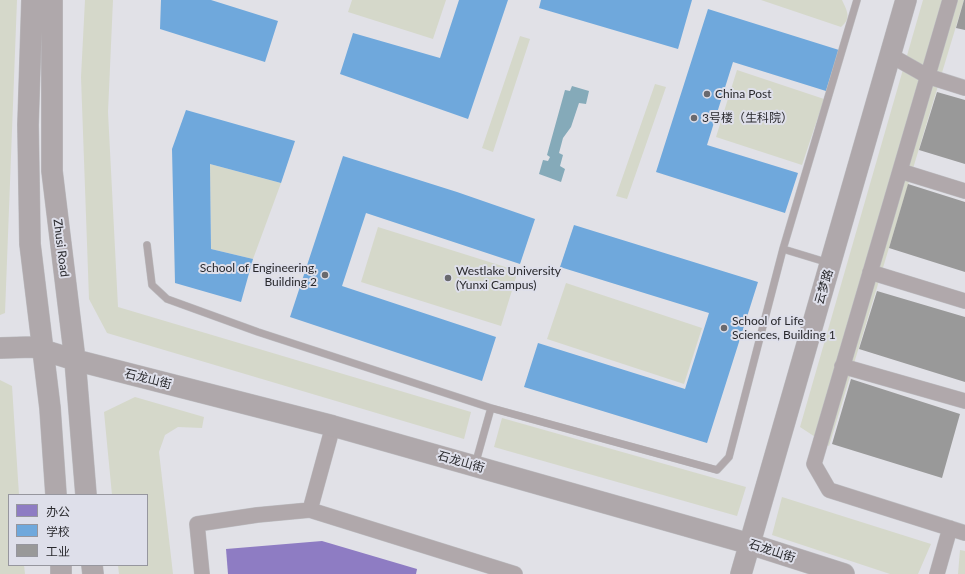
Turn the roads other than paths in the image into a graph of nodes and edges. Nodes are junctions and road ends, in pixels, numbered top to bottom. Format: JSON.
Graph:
{"nodes":[{"id":1,"x":32,"y":0,"type":"edge"},
{"id":2,"x":52,"y":0,"type":"edge"},
{"id":3,"x":857,"y":0,"type":"edge"},
{"id":4,"x":906,"y":0,"type":"edge"},
{"id":5,"x":950,"y":0,"type":"edge"},
{"id":6,"x":890,"y":55,"type":"junction"},
{"id":7,"x":927,"y":76,"type":"junction"},
{"id":8,"x":965,"y":88,"type":"edge"},
{"id":9,"x":900,"y":171,"type":"junction"},
{"id":10,"x":965,"y":191,"type":"edge"},
{"id":11,"x":147,"y":245,"type":"dead end"},
{"id":12,"x":784,"y":249,"type":"junction"},
{"id":13,"x":830,"y":264,"type":"junction"},
{"id":14,"x":870,"y":272,"type":"junction"},
{"id":15,"x":965,"y":301,"type":"edge"},
{"id":16,"x":0,"y":348,"type":"edge"},
{"id":17,"x":43,"y":350,"type":"junction"},
{"id":18,"x":75,"y":360,"type":"junction"},
{"id":19,"x":842,"y":366,"type":"junction"},
{"id":20,"x":965,"y":401,"type":"edge"},
{"id":21,"x":491,"y":408,"type":"junction"},
{"id":22,"x":333,"y":426,"type":"junction"},
{"id":23,"x":475,"y":466,"type":"junction"},
{"id":24,"x":56,"y":494,"type":"edge"},
{"id":25,"x":86,"y":494,"type":"edge"},
{"id":26,"x":310,"y":510,"type":"junction"},
{"id":27,"x":950,"y":528,"type":"junction"},
{"id":28,"x":965,"y":533,"type":"edge"},
{"id":29,"x":750,"y":544,"type":"junction"},
{"id":30,"x":202,"y":574,"type":"edge"},
{"id":31,"x":515,"y":574,"type":"edge"},
{"id":32,"x":741,"y":574,"type":"edge"},
{"id":33,"x":844,"y":574,"type":"edge"},
{"id":34,"x":937,"y":574,"type":"edge"}],
"edges":[{"from":1,"to":17,"type":"street"},
{"from":2,"to":18,"type":"street","name":"Zhusi Road"},
{"from":3,"to":12,"type":"lane"},
{"from":4,"to":6,"type":"street","name":"云梦路"},
{"from":5,"to":7,"type":"street"},
{"from":6,"to":7,"type":"street"},
{"from":6,"to":13,"type":"street","name":"云梦路"},
{"from":7,"to":8,"type":"street"},
{"from":7,"to":9,"type":"street"},
{"from":9,"to":10,"type":"street"},
{"from":9,"to":14,"type":"street"},
{"from":11,"to":21,"type":"lane"},
{"from":12,"to":13,"type":"lane"},
{"from":12,"to":21,"type":"lane"},
{"from":13,"to":29,"type":"street","name":"云梦路"},
{"from":14,"to":15,"type":"street"},
{"from":14,"to":19,"type":"street"},
{"from":16,"to":17,"type":"street"},
{"from":17,"to":18,"type":"street","name":"石龙山街"},
{"from":17,"to":24,"type":"street"},
{"from":18,"to":22,"type":"street","name":"石龙山街"},
{"from":18,"to":25,"type":"street","name":"Zhusi Road"},
{"from":19,"to":20,"type":"street"},
{"from":19,"to":27,"type":"street"},
{"from":21,"to":23,"type":"lane"},
{"from":22,"to":23,"type":"street","name":"石龙山街"},
{"from":22,"to":26,"type":"street"},
{"from":23,"to":29,"type":"street","name":"石龙山街"},
{"from":26,"to":30,"type":"street"},
{"from":26,"to":31,"type":"street"},
{"from":27,"to":28,"type":"street"},
{"from":27,"to":34,"type":"street"},
{"from":29,"to":32,"type":"street","name":"云梦路"},
{"from":29,"to":33,"type":"street","name":"石龙山街"}]}
